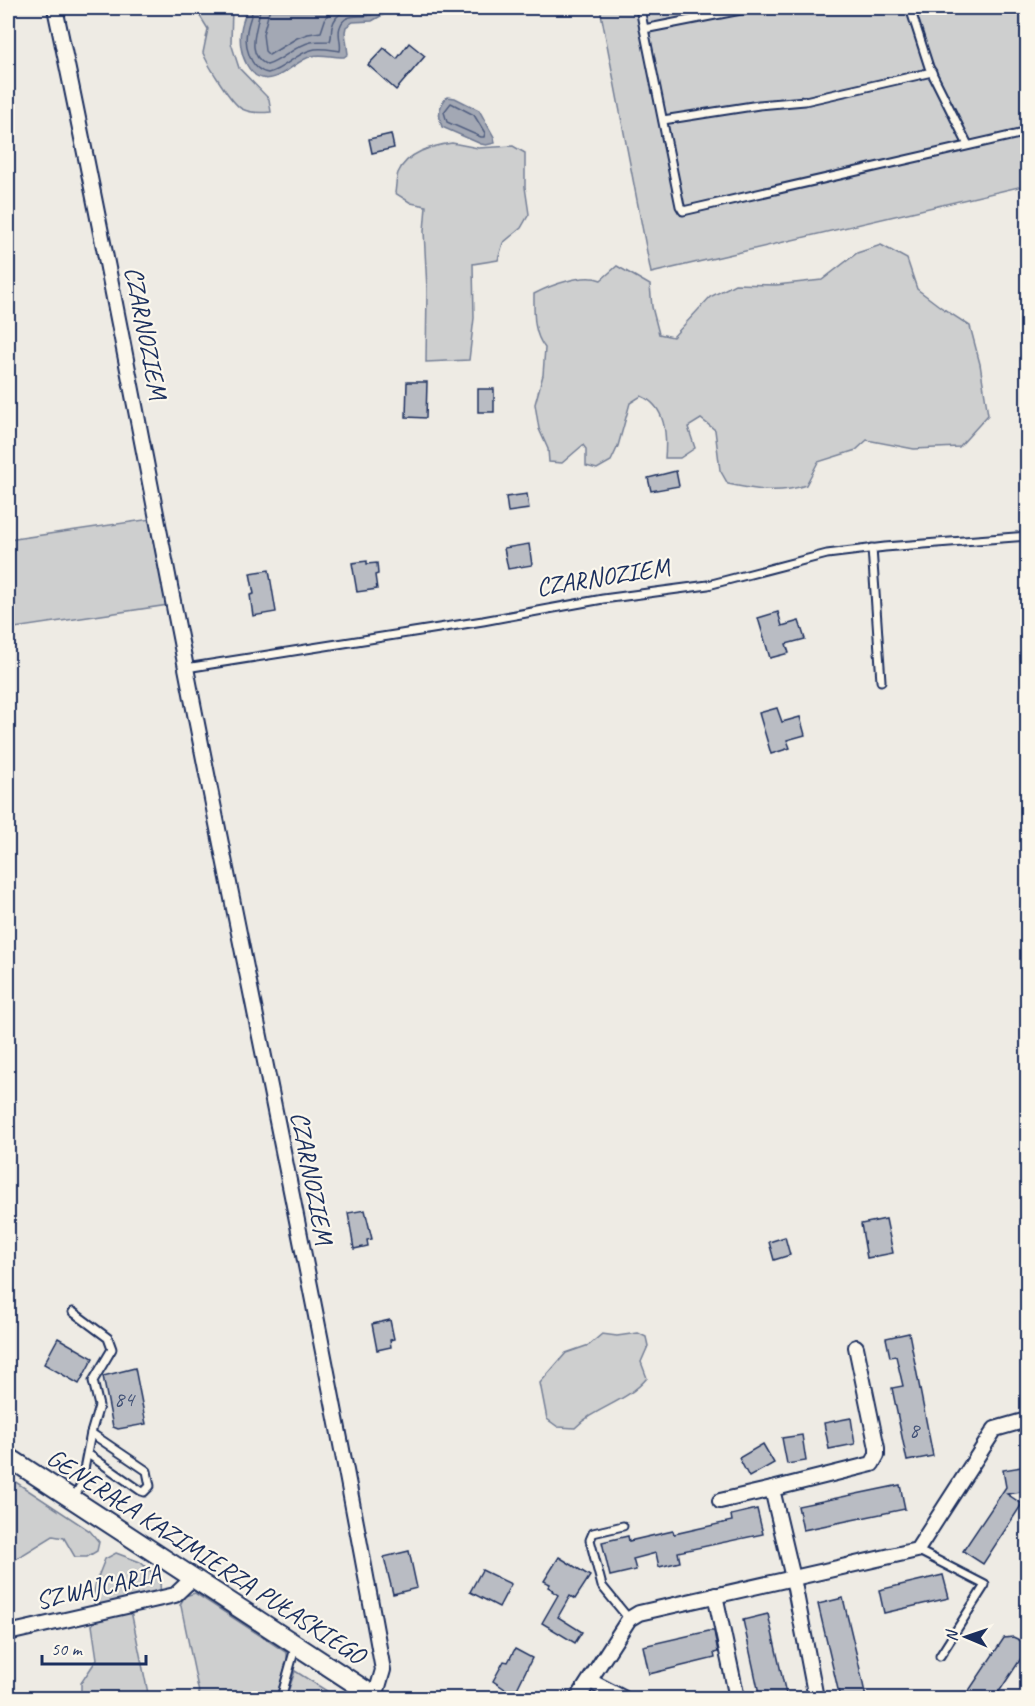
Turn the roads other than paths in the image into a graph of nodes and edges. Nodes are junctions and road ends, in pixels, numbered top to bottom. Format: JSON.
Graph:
{"nodes":[{"id":1,"x":55,"y":8,"type":"edge"},
{"id":2,"x":640,"y":8,"type":"edge"},
{"id":3,"x":751,"y":8,"type":"edge"},
{"id":4,"x":910,"y":8,"type":"edge"},
{"id":5,"x":644,"y":29,"type":"junction"},
{"id":6,"x":932,"y":72,"type":"junction"},
{"id":7,"x":663,"y":120,"type":"junction"},
{"id":8,"x":1028,"y":132,"type":"edge"},
{"id":9,"x":968,"y":145,"type":"junction"},
{"id":10,"x":1028,"y":536,"type":"edge"},
{"id":11,"x":872,"y":548,"type":"junction"},
{"id":12,"x":186,"y":668,"type":"junction"},
{"id":13,"x":881,"y":681,"type":"dead end"},
{"id":14,"x":73,"y":1312,"type":"dead end"},
{"id":15,"x":856,"y":1347,"type":"dead end"},
{"id":16,"x":1028,"y":1424,"type":"edge"},
{"id":17,"x":91,"y":1432,"type":"junction"},
{"id":18,"x":88,"y":1454,"type":"junction"},
{"id":19,"x":8,"y":1457,"type":"edge"},
{"id":20,"x":772,"y":1489,"type":"junction"},
{"id":21,"x":73,"y":1499,"type":"junction"},
{"id":22,"x":720,"y":1501,"type":"dead end"},
{"id":23,"x":623,"y":1526,"type":"dead end"},
{"id":24,"x":917,"y":1550,"type":"junction"},
{"id":25,"x":194,"y":1578,"type":"junction"},
{"id":26,"x":793,"y":1578,"type":"junction"},
{"id":27,"x":715,"y":1595,"type":"junction"},
{"id":28,"x":628,"y":1619,"type":"junction"},
{"id":29,"x":8,"y":1633,"type":"edge"},
{"id":30,"x":296,"y":1645,"type":"junction"},
{"id":31,"x":940,"y":1656,"type":"dead end"},
{"id":32,"x":590,"y":1681,"type":"junction"},
{"id":33,"x":281,"y":1698,"type":"edge"},
{"id":34,"x":376,"y":1698,"type":"edge"},
{"id":35,"x":578,"y":1698,"type":"edge"},
{"id":36,"x":623,"y":1698,"type":"edge"},
{"id":37,"x":737,"y":1698,"type":"edge"},
{"id":38,"x":816,"y":1698,"type":"edge"}],
"edges":[{"from":1,"to":12,"type":"street","name":"CZARNOZIEM"},
{"from":2,"to":5,"type":"lane"},
{"from":3,"to":5,"type":"lane"},
{"from":4,"to":6,"type":"lane"},
{"from":5,"to":7,"type":"lane"},
{"from":6,"to":7,"type":"lane"},
{"from":6,"to":9,"type":"lane"},
{"from":7,"to":9,"type":"lane"},
{"from":8,"to":9,"type":"lane"},
{"from":10,"to":11,"type":"lane","name":"CZARNOZIEM"},
{"from":11,"to":12,"type":"lane","name":"CZARNOZIEM"},
{"from":11,"to":13,"type":"lane"},
{"from":12,"to":34,"type":"street","name":"CZARNOZIEM"},
{"from":14,"to":17,"type":"lane"},
{"from":15,"to":20,"type":"street"},
{"from":16,"to":24,"type":"street"},
{"from":17,"to":18,"type":"lane"},
{"from":17,"to":18,"type":"lane"},
{"from":18,"to":21,"type":"lane"},
{"from":19,"to":21,"type":"main road","name":"GENERAŁA KAZIMIERZA PUŁASKIEGO"},
{"from":20,"to":22,"type":"street"},
{"from":20,"to":26,"type":"street"},
{"from":21,"to":25,"type":"main road","name":"GENERAŁA KAZIMIERZA PUŁASKIEGO"},
{"from":23,"to":28,"type":"lane"},
{"from":24,"to":26,"type":"street"},
{"from":24,"to":31,"type":"lane"},
{"from":25,"to":29,"type":"street","name":"SZWAJCARIA"},
{"from":25,"to":30,"type":"main road","name":"GENERAŁA KAZIMIERZA PUŁASKIEGO"},
{"from":26,"to":27,"type":"street"},
{"from":26,"to":38,"type":"street"},
{"from":27,"to":28,"type":"street"},
{"from":27,"to":37,"type":"street"},
{"from":28,"to":32,"type":"street"},
{"from":30,"to":33,"type":"lane"},
{"from":30,"to":34,"type":"main road","name":"GENERAŁA KAZIMIERZA PUŁASKIEGO"},
{"from":32,"to":35,"type":"street"},
{"from":32,"to":36,"type":"street"}]}
